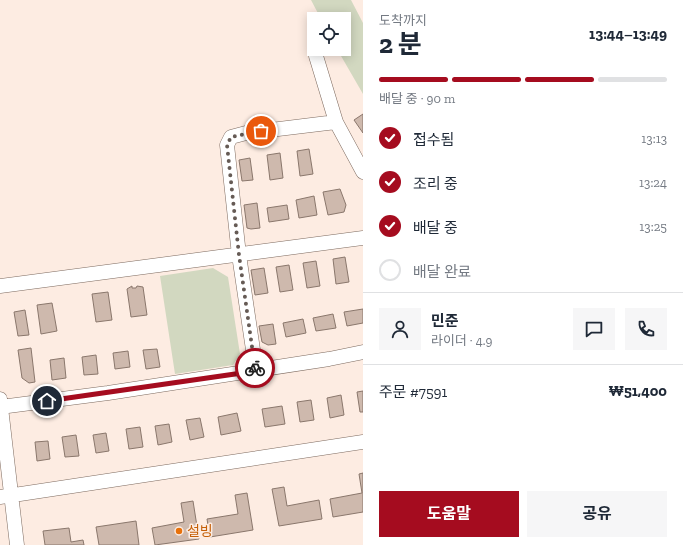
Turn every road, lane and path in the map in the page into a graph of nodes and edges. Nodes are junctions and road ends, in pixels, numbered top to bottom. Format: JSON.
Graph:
{"nodes":[{"id":1,"x":316,"y":56,"type":"dead end"},
{"id":2,"x":336,"y":122,"type":"junction"},
{"id":3,"x":363,"y":172,"type":"edge"},
{"id":4,"x":363,"y":238,"type":"edge"},
{"id":5,"x":239,"y":255,"type":"junction"},
{"id":6,"x":0,"y":286,"type":"edge"},
{"id":7,"x":363,"y":352,"type":"edge"},
{"id":8,"x":256,"y":370,"type":"junction"},
{"id":9,"x":0,"y":404,"type":"edge"},
{"id":10,"x":363,"y":442,"type":"edge"},
{"id":11,"x":6,"y":496,"type":"edge"},
{"id":12,"x":17,"y":545,"type":"edge"}],
"edges":[{"from":1,"to":2,"type":"street"},
{"from":2,"to":3,"type":"street"},
{"from":2,"to":5,"type":"street"},
{"from":4,"to":5,"type":"street"},
{"from":5,"to":6,"type":"street"},
{"from":5,"to":8,"type":"street"},
{"from":7,"to":8,"type":"street"},
{"from":8,"to":9,"type":"street"},
{"from":9,"to":11,"type":"street"},
{"from":10,"to":11,"type":"street"},
{"from":11,"to":12,"type":"street"}]}
